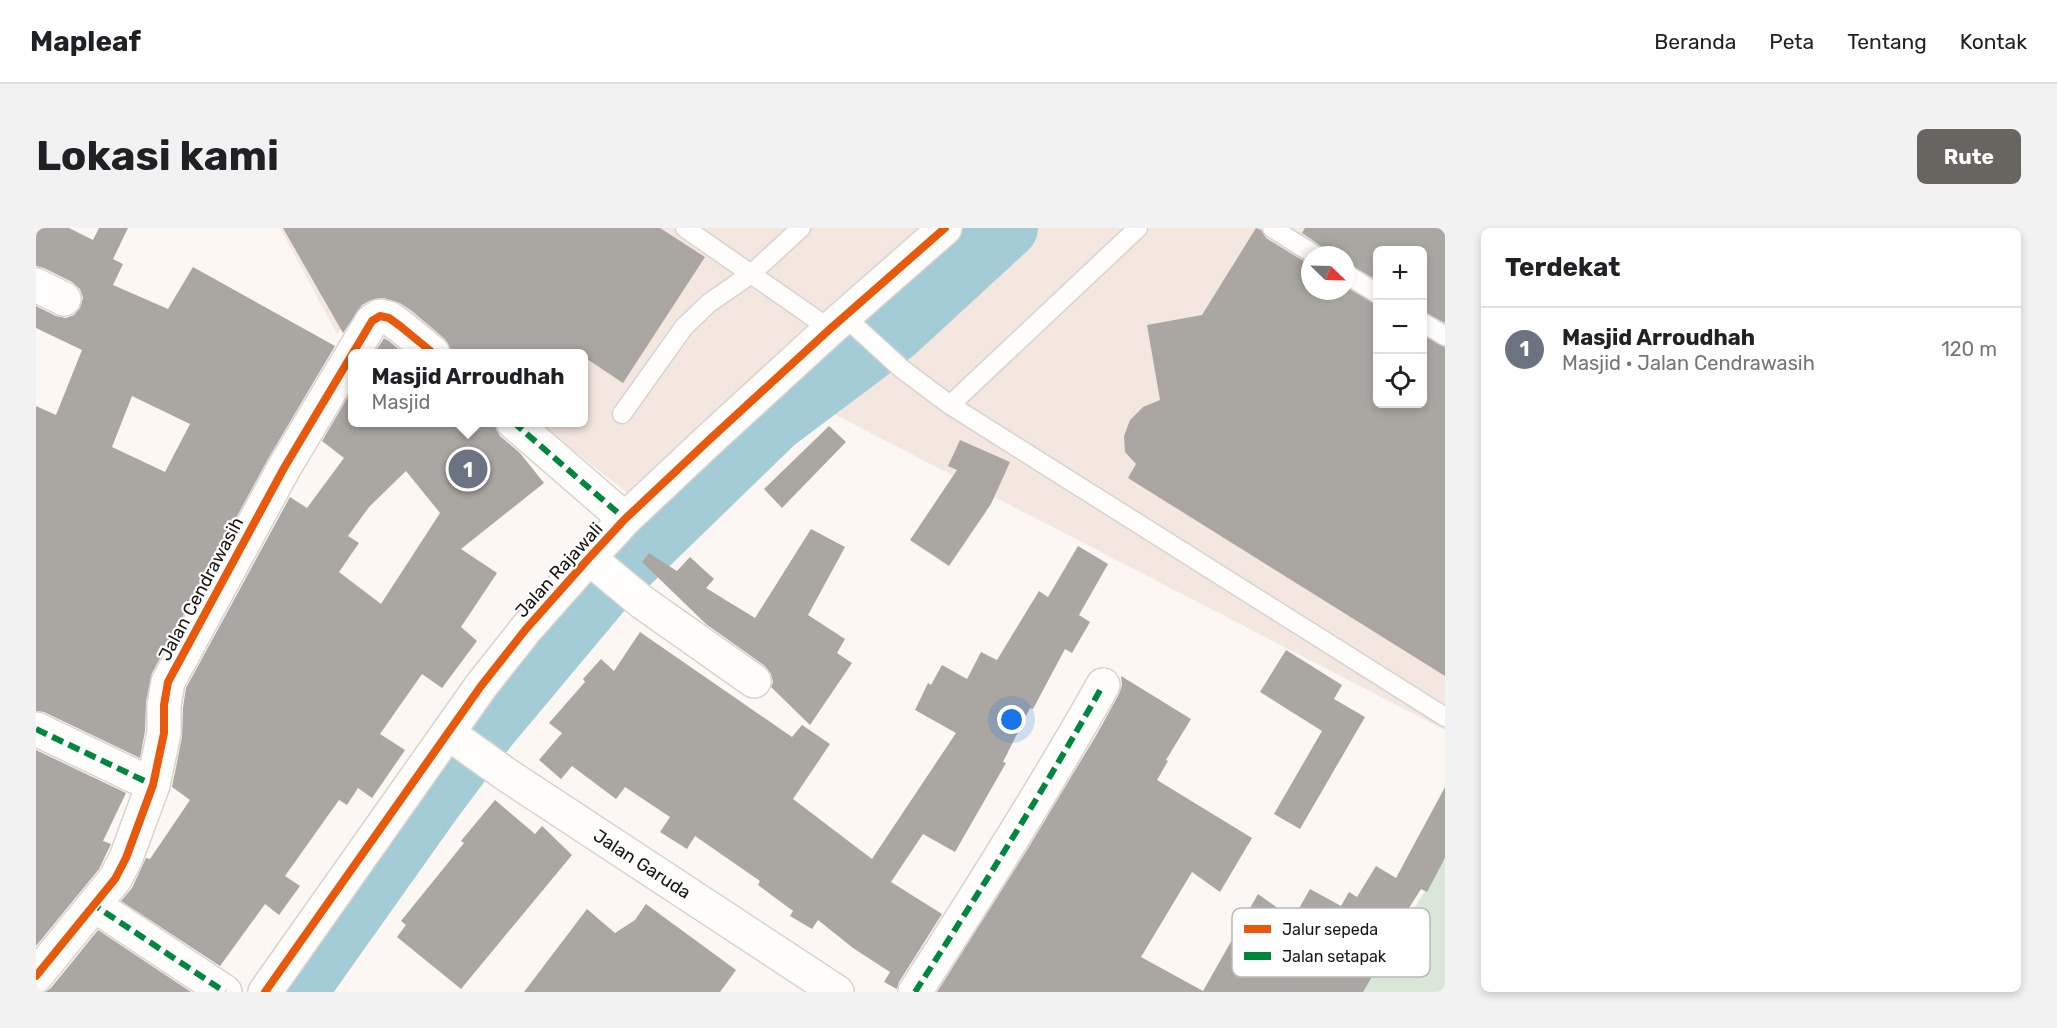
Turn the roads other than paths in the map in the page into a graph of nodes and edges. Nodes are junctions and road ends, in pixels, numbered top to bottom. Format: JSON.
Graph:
{"nodes":[{"id":1,"x":685,"y":228,"type":"edge"},
{"id":2,"x":801,"y":228,"type":"edge"},
{"id":3,"x":945,"y":228,"type":"edge"},
{"id":4,"x":1138,"y":228,"type":"edge"},
{"id":5,"x":1274,"y":228,"type":"edge"},
{"id":6,"x":1301,"y":246,"type":"edge"},
{"id":7,"x":752,"y":274,"type":"junction"},
{"id":8,"x":1355,"y":280,"type":"edge"},
{"id":9,"x":1373,"y":291,"type":"edge"},
{"id":10,"x":837,"y":323,"type":"junction"},
{"id":11,"x":1427,"y":325,"type":"edge"},
{"id":12,"x":1445,"y":336,"type":"edge"},
{"id":13,"x":355,"y":349,"type":"edge"},
{"id":14,"x":427,"y":349,"type":"edge"},
{"id":15,"x":348,"y":361,"type":"edge"},
{"id":16,"x":950,"y":405,"type":"junction"},
{"id":17,"x":622,"y":414,"type":"dead end"},
{"id":18,"x":518,"y":427,"type":"edge"},
{"id":19,"x":625,"y":519,"type":"junction"},
{"id":20,"x":601,"y":567,"type":"junction"},
{"id":21,"x":754,"y":681,"type":"dead end"},
{"id":22,"x":1103,"y":685,"type":"dead end"},
{"id":23,"x":1445,"y":717,"type":"edge"},
{"id":24,"x":36,"y":729,"type":"edge"},
{"id":25,"x":459,"y":741,"type":"junction"},
{"id":26,"x":153,"y":785,"type":"junction"},
{"id":27,"x":94,"y":905,"type":"junction"},
{"id":28,"x":36,"y":976,"type":"edge"},
{"id":29,"x":225,"y":992,"type":"edge"},
{"id":30,"x":265,"y":992,"type":"edge"},
{"id":31,"x":837,"y":992,"type":"edge"},
{"id":32,"x":915,"y":992,"type":"edge"}],
"edges":[{"from":1,"to":7,"type":"lane"},
{"from":2,"to":7,"type":"lane"},
{"from":3,"to":10,"type":"street","name":"Jalan Rajawali"},
{"from":4,"to":16,"type":"lane"},
{"from":5,"to":6,"type":"lane"},
{"from":7,"to":10,"type":"lane"},
{"from":7,"to":17,"type":"lane"},
{"from":8,"to":9,"type":"lane"},
{"from":10,"to":16,"type":"lane"},
{"from":10,"to":19,"type":"street","name":"Jalan Rajawali"},
{"from":11,"to":12,"type":"lane"},
{"from":13,"to":14,"type":"street","name":"Jalan Cendrawasih"},
{"from":15,"to":26,"type":"street","name":"Jalan Cendrawasih"},
{"from":16,"to":23,"type":"lane"},
{"from":18,"to":19,"type":"street"},
{"from":19,"to":20,"type":"street","name":"Jalan Rajawali"},
{"from":20,"to":21,"type":"street"},
{"from":20,"to":25,"type":"street","name":"Jalan Rajawali"},
{"from":22,"to":32,"type":"street"},
{"from":24,"to":26,"type":"street"},
{"from":25,"to":30,"type":"street","name":"Jalan Rajawali"},
{"from":25,"to":31,"type":"street","name":"Jalan Garuda"},
{"from":26,"to":27,"type":"street","name":"Jalan Cendrawasih"},
{"from":27,"to":28,"type":"street","name":"Jalan Cendrawasih"},
{"from":27,"to":29,"type":"street"}]}
